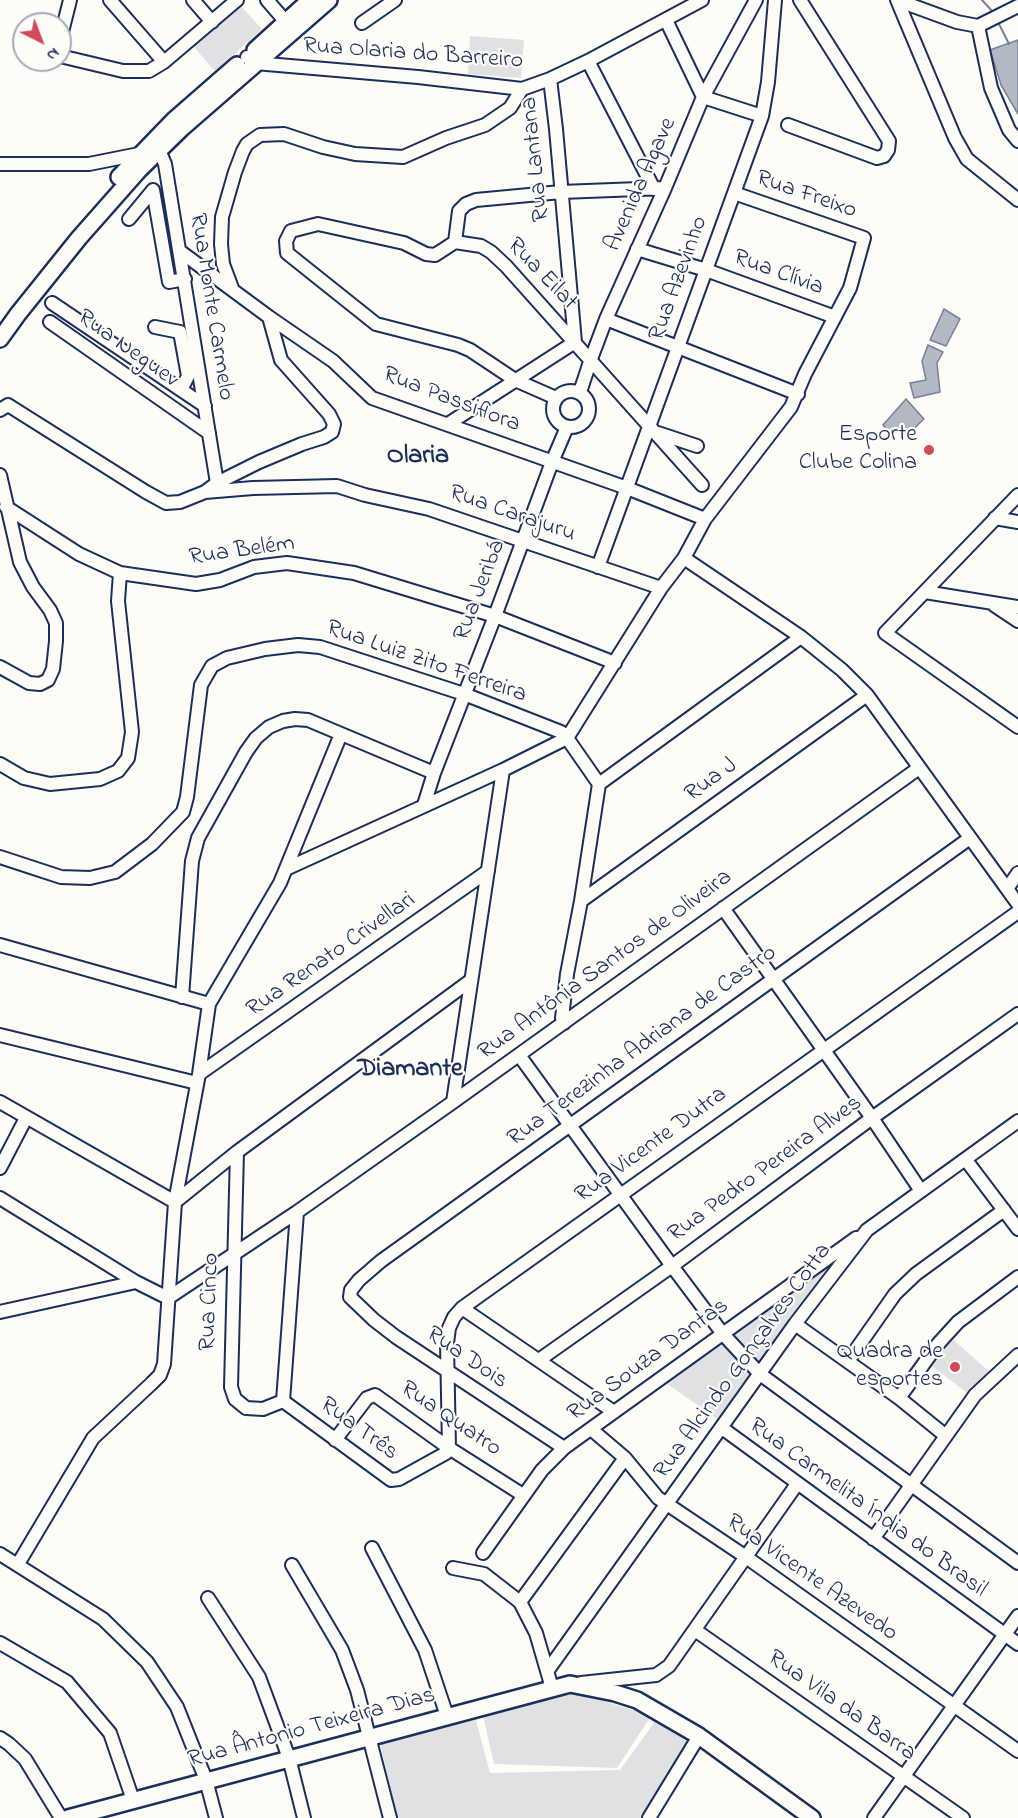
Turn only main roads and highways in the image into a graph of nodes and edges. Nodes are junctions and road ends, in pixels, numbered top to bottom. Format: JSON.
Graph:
{"nodes":[{"id":1,"x":310,"y":0,"type":"edge"},
{"id":2,"x":329,"y":0,"type":"edge"},
{"id":3,"x":251,"y":60,"type":"junction"},
{"id":4,"x":155,"y":147,"type":"junction"},
{"id":5,"x":0,"y":323,"type":"edge"},
{"id":6,"x":0,"y":339,"type":"edge"},
{"id":7,"x":68,"y":1818,"type":"edge"},
{"id":8,"x":812,"y":1818,"type":"edge"}],
"edges":[{"from":1,"to":3,"type":"main road"},
{"from":2,"to":3,"type":"main road"},
{"from":3,"to":4,"type":"main road"},
{"from":4,"to":5,"type":"main road"},
{"from":4,"to":6,"type":"main road"},
{"from":7,"to":8,"type":"main road","name":"Rua Ântonio Teixeira Dias"}]}
